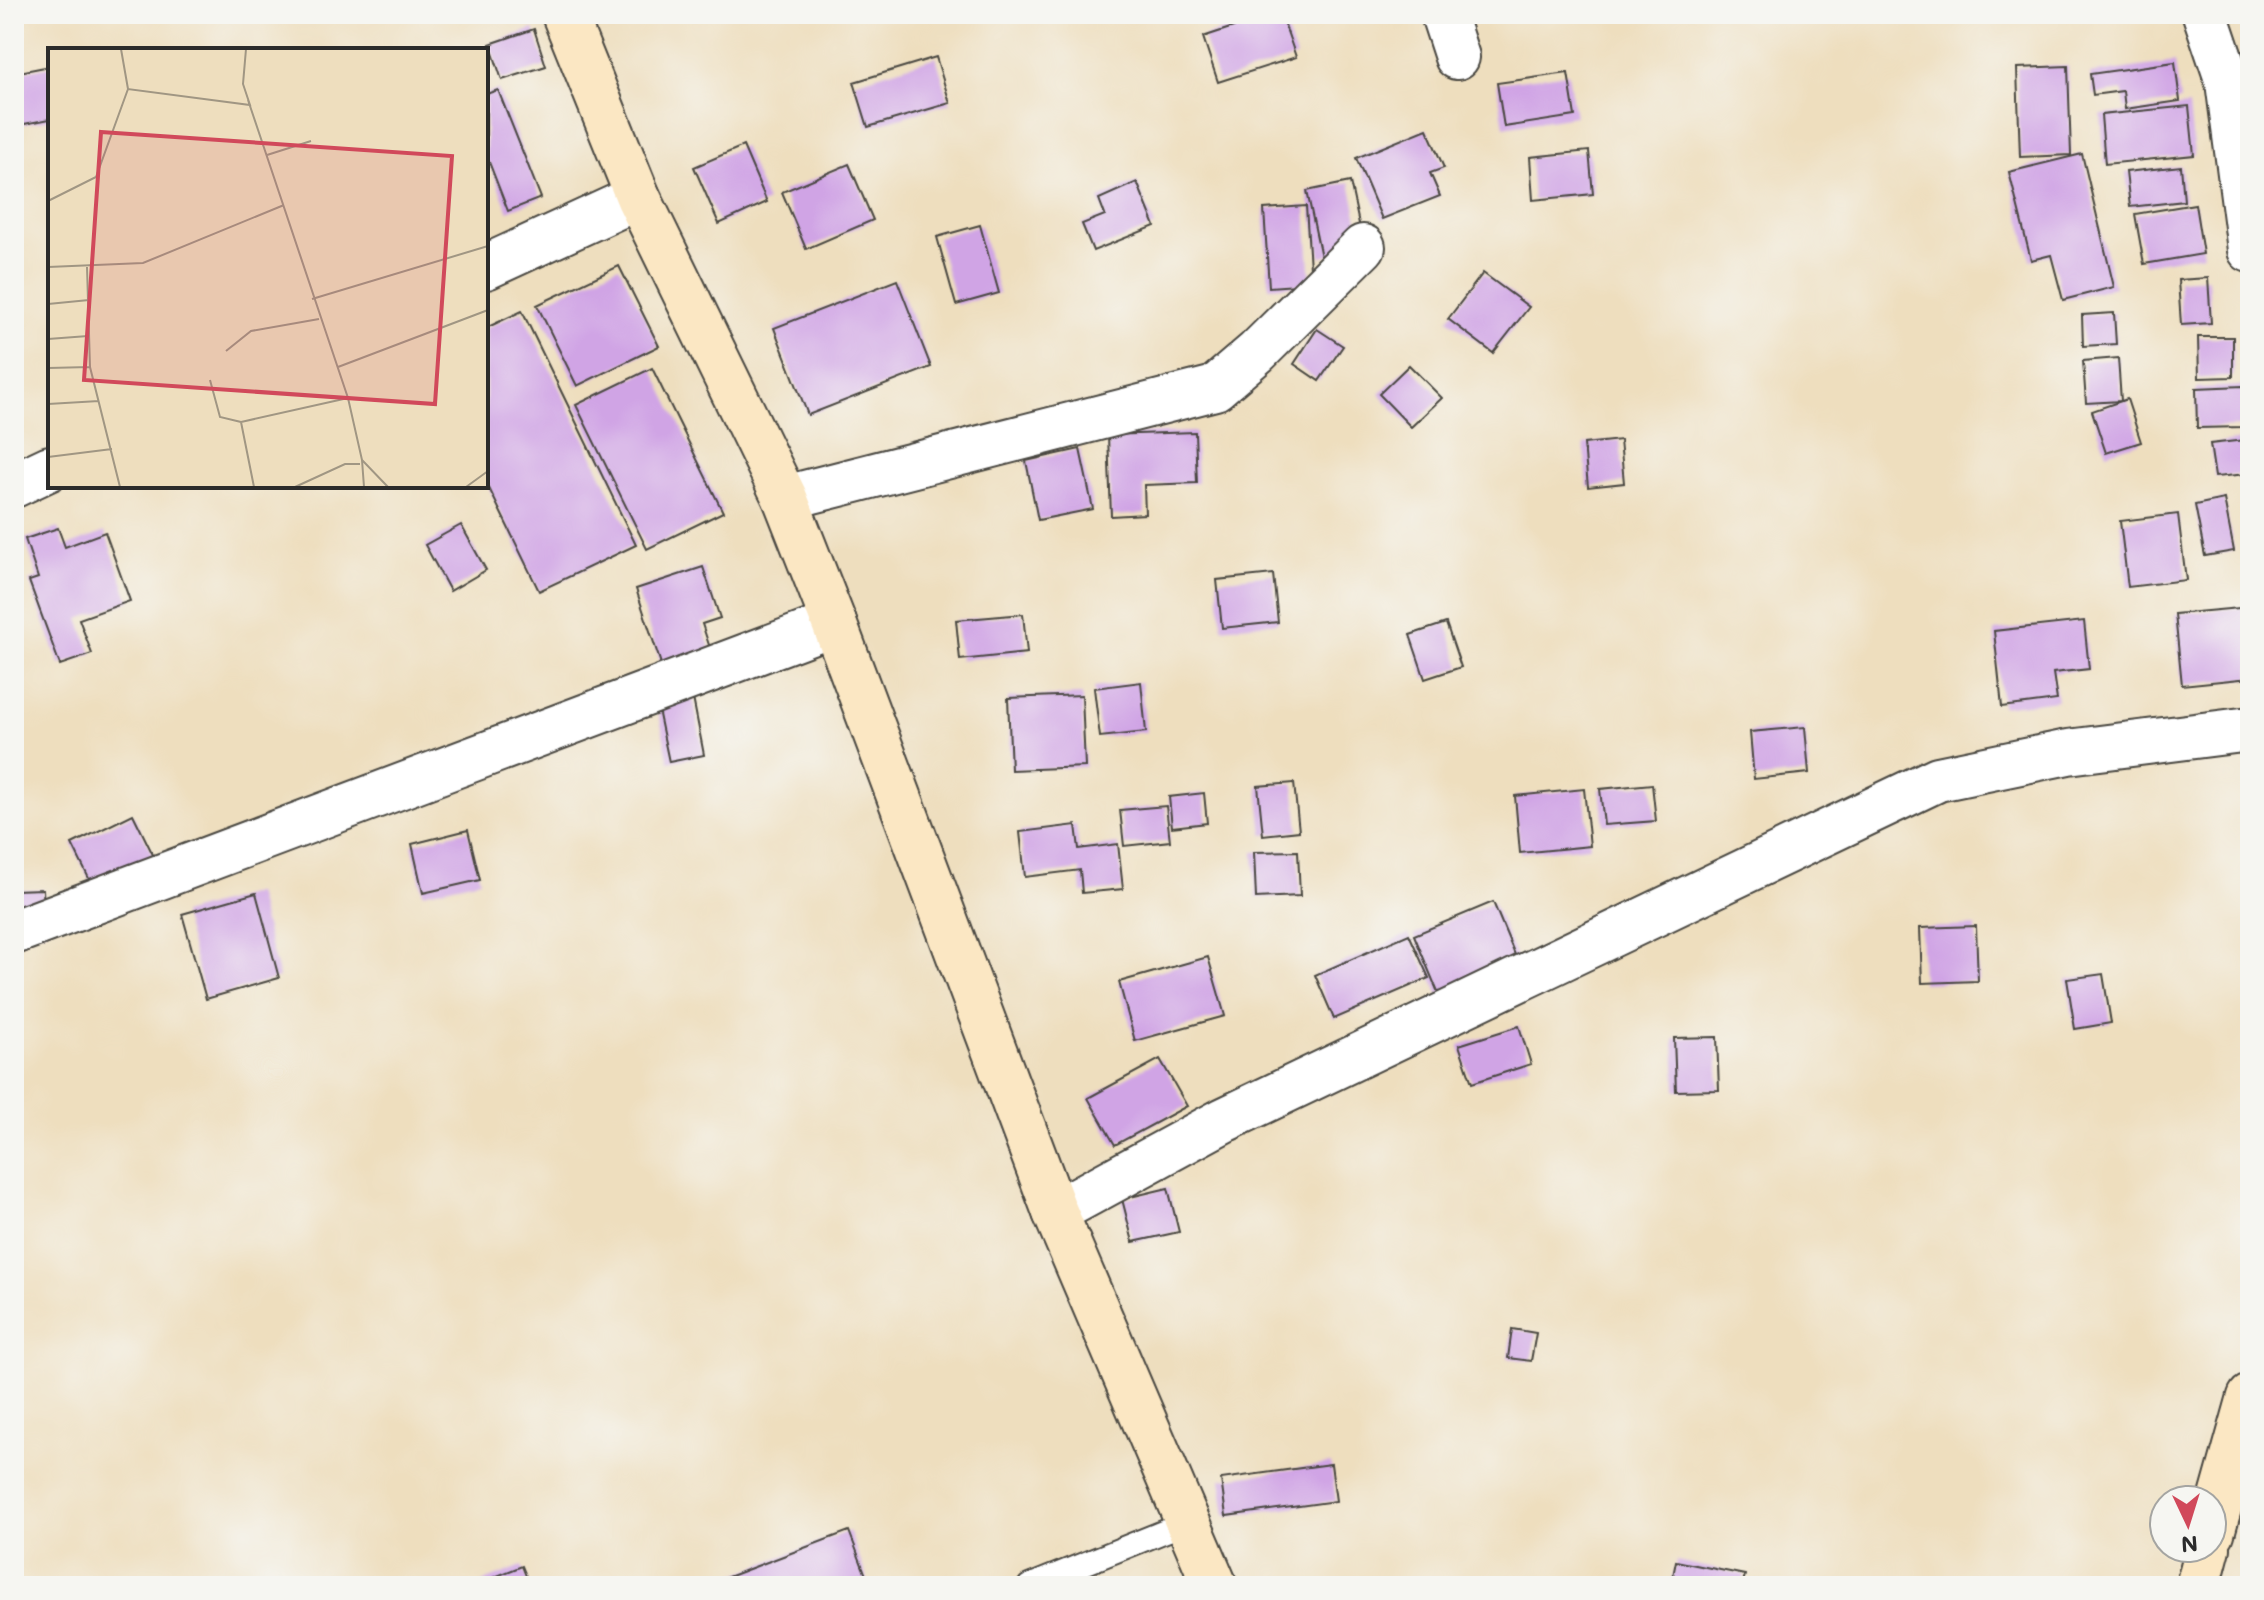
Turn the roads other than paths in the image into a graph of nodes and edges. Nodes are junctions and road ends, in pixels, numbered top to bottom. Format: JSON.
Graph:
{"nodes":[{"id":1,"x":564,"y":14,"type":"edge"},
{"id":2,"x":1443,"y":14,"type":"edge"},
{"id":3,"x":2205,"y":14,"type":"edge"},
{"id":4,"x":1457,"y":57,"type":"dead end"},
{"id":5,"x":2239,"y":81,"type":"edge"},
{"id":6,"x":638,"y":197,"type":"junction"},
{"id":7,"x":1363,"y":247,"type":"dead end"},
{"id":8,"x":2250,"y":250,"type":"edge"},
{"id":9,"x":488,"y":266,"type":"edge"},
{"id":10,"x":48,"y":469,"type":"edge"},
{"id":11,"x":14,"y":485,"type":"edge"},
{"id":12,"x":785,"y":498,"type":"junction"},
{"id":13,"x":834,"y":623,"type":"junction"},
{"id":14,"x":2250,"y":729,"type":"edge"},
{"id":15,"x":14,"y":932,"type":"edge"},
{"id":16,"x":1055,"y":1212,"type":"junction"},
{"id":17,"x":2250,"y":1397,"type":"edge"},
{"id":18,"x":2226,"y":1484,"type":"edge"},
{"id":19,"x":1188,"y":1522,"type":"junction"},
{"id":20,"x":2204,"y":1564,"type":"edge"},
{"id":21,"x":1029,"y":1586,"type":"edge"},
{"id":22,"x":1215,"y":1586,"type":"edge"},
{"id":23,"x":2198,"y":1586,"type":"edge"}],
"edges":[{"from":1,"to":6,"type":"street"},
{"from":2,"to":4,"type":"street"},
{"from":3,"to":5,"type":"street"},
{"from":5,"to":8,"type":"street"},
{"from":6,"to":9,"type":"street"},
{"from":6,"to":12,"type":"street"},
{"from":7,"to":12,"type":"street"},
{"from":10,"to":11,"type":"street"},
{"from":12,"to":13,"type":"street"},
{"from":13,"to":15,"type":"street"},
{"from":13,"to":16,"type":"street"},
{"from":14,"to":16,"type":"street"},
{"from":16,"to":19,"type":"street"},
{"from":17,"to":18,"type":"street"},
{"from":19,"to":21,"type":"lane"},
{"from":19,"to":22,"type":"street"},
{"from":20,"to":23,"type":"street"}]}
